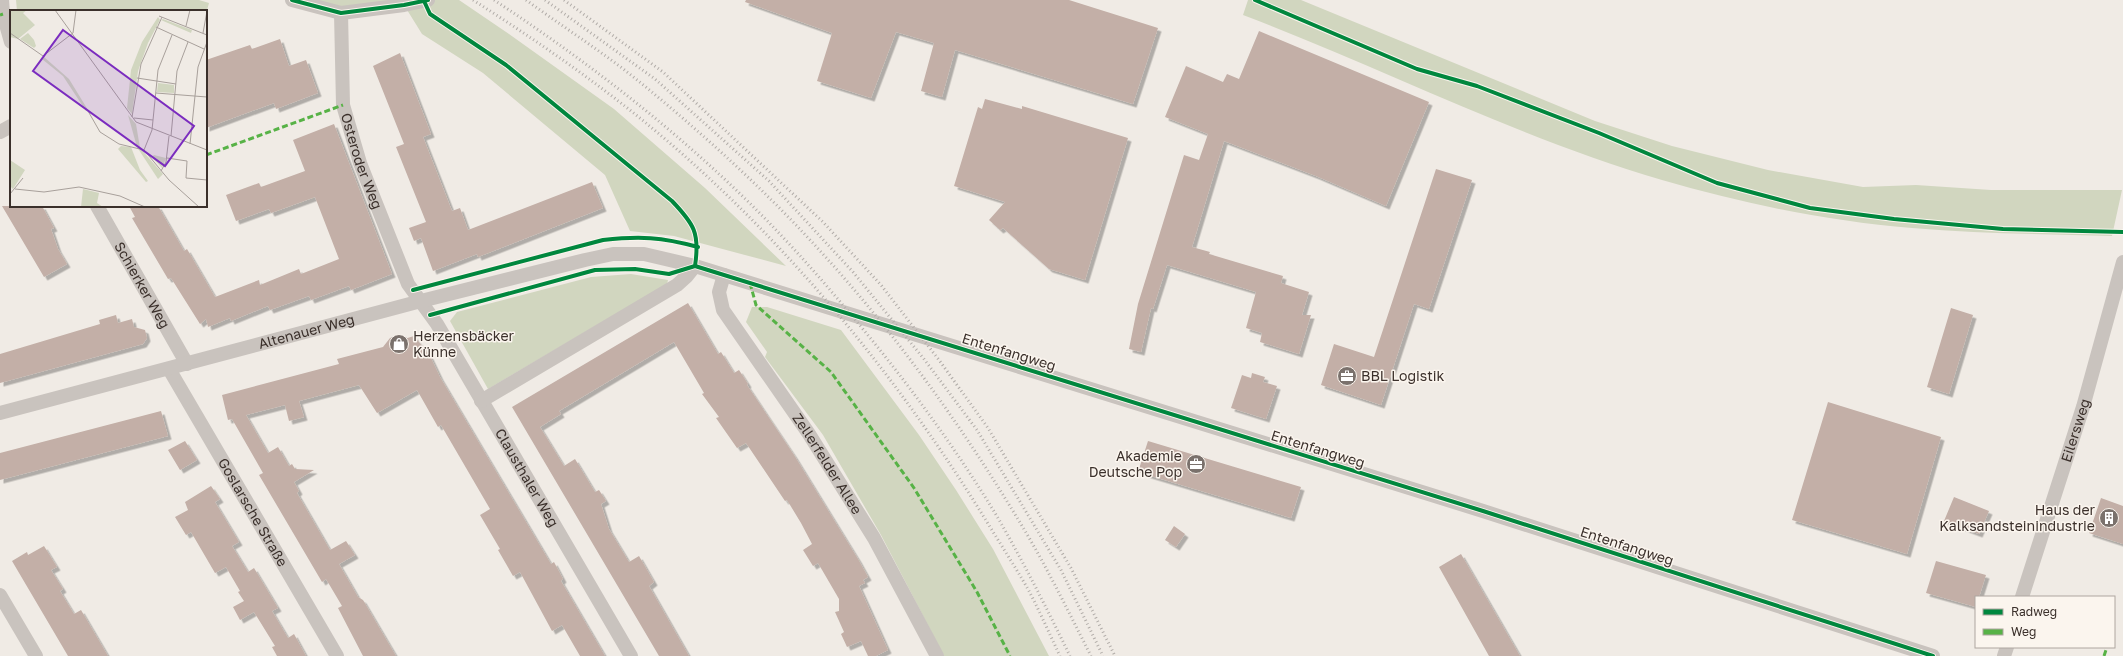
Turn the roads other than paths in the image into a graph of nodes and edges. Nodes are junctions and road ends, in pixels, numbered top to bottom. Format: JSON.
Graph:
{"nodes":[{"id":1,"x":2,"y":0,"type":"edge"},
{"id":2,"x":292,"y":0,"type":"edge"},
{"id":3,"x":428,"y":0,"type":"edge"},
{"id":4,"x":341,"y":13,"type":"junction"},
{"id":5,"x":10,"y":38,"type":"edge"},
{"id":6,"x":10,"y":127,"type":"edge"},
{"id":7,"x":0,"y":132,"type":"edge"},
{"id":8,"x":98,"y":207,"type":"edge"},
{"id":9,"x":613,"y":254,"type":"joint"},
{"id":10,"x":2123,"y":262,"type":"edge"},
{"id":11,"x":695,"y":266,"type":"junction"},
{"id":12,"x":724,"y":275,"type":"junction"},
{"id":13,"x":420,"y":301,"type":"junction"},
{"id":14,"x":187,"y":364,"type":"junction"},
{"id":15,"x":170,"y":369,"type":"junction"},
{"id":16,"x":482,"y":400,"type":"junction"},
{"id":17,"x":0,"y":413,"type":"edge"},
{"id":18,"x":0,"y":595,"type":"edge"},
{"id":19,"x":2022,"y":596,"type":"edge"},
{"id":20,"x":36,"y":656,"type":"edge"},
{"id":21,"x":337,"y":656,"type":"edge"},
{"id":22,"x":631,"y":656,"type":"edge"},
{"id":23,"x":937,"y":656,"type":"edge"},
{"id":24,"x":1933,"y":656,"type":"edge"}],
"edges":[{"from":1,"to":5,"type":"street"},
{"from":2,"to":4,"type":"street"},
{"from":3,"to":4,"type":"street"},
{"from":4,"to":13,"type":"street","name":"Osteroder Weg"},
{"from":6,"to":7,"type":"street"},
{"from":8,"to":14,"type":"street","name":"Schierker Weg"},
{"from":9,"to":11,"type":"street","name":"Entenfangweg"},
{"from":9,"to":13,"type":"street","name":"Altenauer Weg"},
{"from":10,"to":19,"type":"street","name":"Eilersweg"},
{"from":11,"to":12,"type":"street","name":"Entenfangweg"},
{"from":11,"to":16,"type":"street"},
{"from":12,"to":23,"type":"street","name":"Zellerfelder Allee"},
{"from":12,"to":24,"type":"street","name":"Entenfangweg"},
{"from":13,"to":14,"type":"street","name":"Altenauer Weg"},
{"from":13,"to":16,"type":"street","name":"Clausthaler Weg"},
{"from":14,"to":15,"type":"street","name":"Altenauer Weg"},
{"from":15,"to":17,"type":"street","name":"Altenauer Weg"},
{"from":15,"to":21,"type":"street","name":"Goslarsche Straße"},
{"from":16,"to":22,"type":"street","name":"Clausthaler Weg"},
{"from":18,"to":20,"type":"street"}]}
